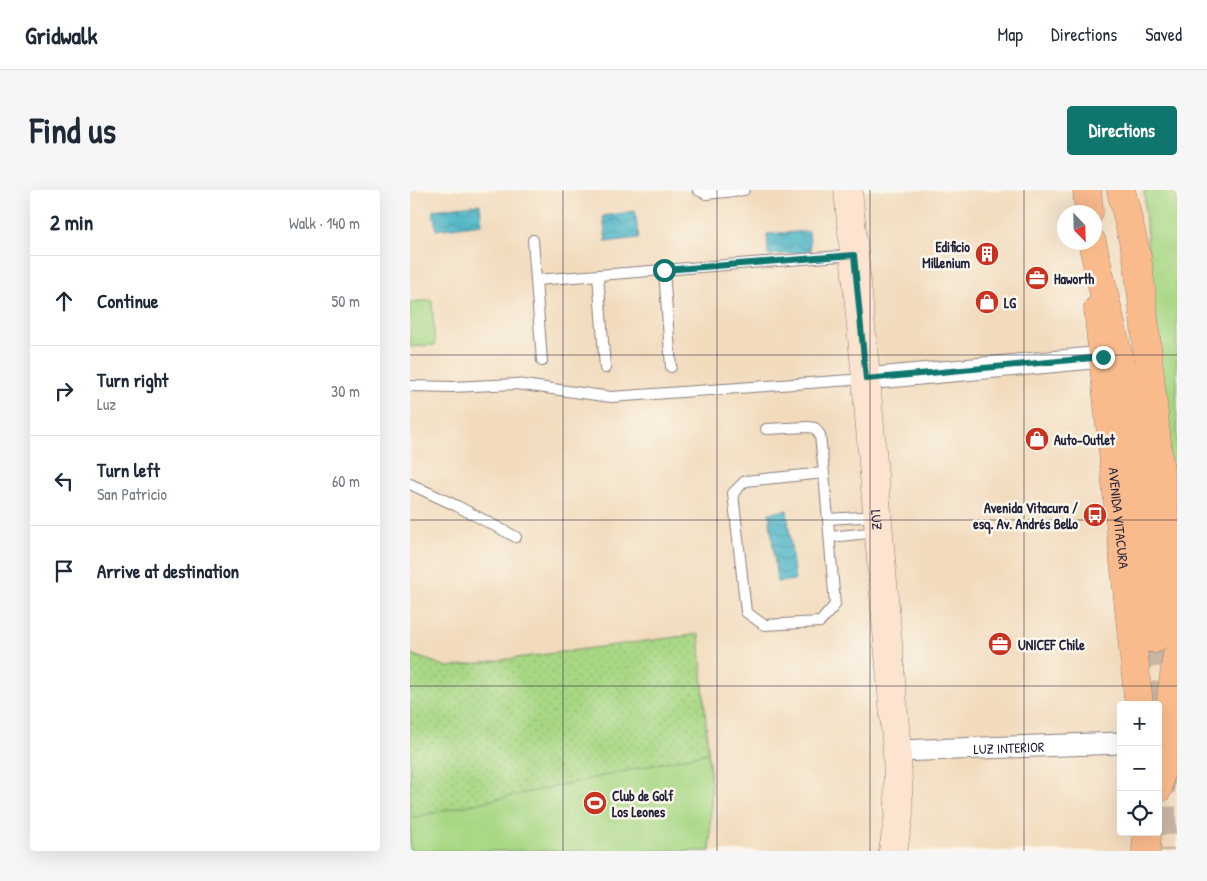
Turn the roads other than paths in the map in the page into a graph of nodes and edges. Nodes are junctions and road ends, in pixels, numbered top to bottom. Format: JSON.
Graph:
{"nodes":[{"id":1,"x":698,"y":190,"type":"edge"},
{"id":2,"x":744,"y":190,"type":"edge"},
{"id":3,"x":848,"y":190,"type":"edge"},
{"id":4,"x":1087,"y":190,"type":"edge"},
{"id":5,"x":1121,"y":190,"type":"edge"},
{"id":6,"x":1088,"y":205,"type":"edge"},
{"id":7,"x":533,"y":240,"type":"dead end"},
{"id":8,"x":1093,"y":250,"type":"edge"},
{"id":9,"x":1094,"y":250,"type":"edge"},
{"id":10,"x":854,"y":255,"type":"junction"},
{"id":11,"x":664,"y":270,"type":"junction"},
{"id":12,"x":598,"y":275,"type":"junction"},
{"id":13,"x":536,"y":280,"type":"junction"},
{"id":14,"x":1103,"y":357,"type":"junction"},
{"id":15,"x":542,"y":361,"type":"dead end"},
{"id":16,"x":671,"y":367,"type":"dead end"},
{"id":17,"x":605,"y":368,"type":"dead end"},
{"id":18,"x":866,"y":379,"type":"junction"},
{"id":19,"x":410,"y":386,"type":"edge"},
{"id":20,"x":766,"y":429,"type":"dead end"},
{"id":21,"x":824,"y":473,"type":"junction"},
{"id":22,"x":410,"y":484,"type":"edge"},
{"id":23,"x":828,"y":519,"type":"junction"},
{"id":24,"x":878,"y":524,"type":"junction"},
{"id":25,"x":516,"y":537,"type":"dead end"},
{"id":26,"x":830,"y":537,"type":"junction"},
{"id":27,"x":1165,"y":637,"type":"edge"},
{"id":28,"x":1177,"y":655,"type":"edge"},
{"id":29,"x":1139,"y":701,"type":"edge"},
{"id":30,"x":1117,"y":742,"type":"edge"},
{"id":31,"x":897,"y":751,"type":"junction"},
{"id":32,"x":1162,"y":762,"type":"edge"},
{"id":33,"x":893,"y":851,"type":"edge"}],
"edges":[{"from":1,"to":2,"type":"lane"},
{"from":3,"to":10,"type":"street","name":"LUZ"},
{"from":4,"to":6,"type":"main road"},
{"from":5,"to":27,"type":"main road"},
{"from":7,"to":13,"type":"lane"},
{"from":8,"to":14,"type":"main road","name":"AVENIDA VITACURA"},
{"from":9,"to":27,"type":"main road"},
{"from":10,"to":11,"type":"lane"},
{"from":10,"to":18,"type":"street","name":"LUZ"},
{"from":11,"to":12,"type":"lane"},
{"from":11,"to":16,"type":"lane"},
{"from":12,"to":13,"type":"lane"},
{"from":12,"to":17,"type":"lane"},
{"from":13,"to":15,"type":"lane"},
{"from":14,"to":18,"type":"street"},
{"from":14,"to":29,"type":"main road","name":"AVENIDA VITACURA"},
{"from":18,"to":19,"type":"lane"},
{"from":18,"to":24,"type":"street","name":"LUZ"},
{"from":20,"to":21,"type":"lane"},
{"from":21,"to":23,"type":"lane"},
{"from":21,"to":26,"type":"lane"},
{"from":22,"to":25,"type":"lane"},
{"from":23,"to":24,"type":"lane"},
{"from":23,"to":26,"type":"lane"},
{"from":24,"to":26,"type":"lane"},
{"from":24,"to":31,"type":"street","name":"LUZ"},
{"from":28,"to":32,"type":"main road"},
{"from":30,"to":31,"type":"street","name":"LUZ INTERIOR"},
{"from":31,"to":33,"type":"street","name":"LUZ"}]}
